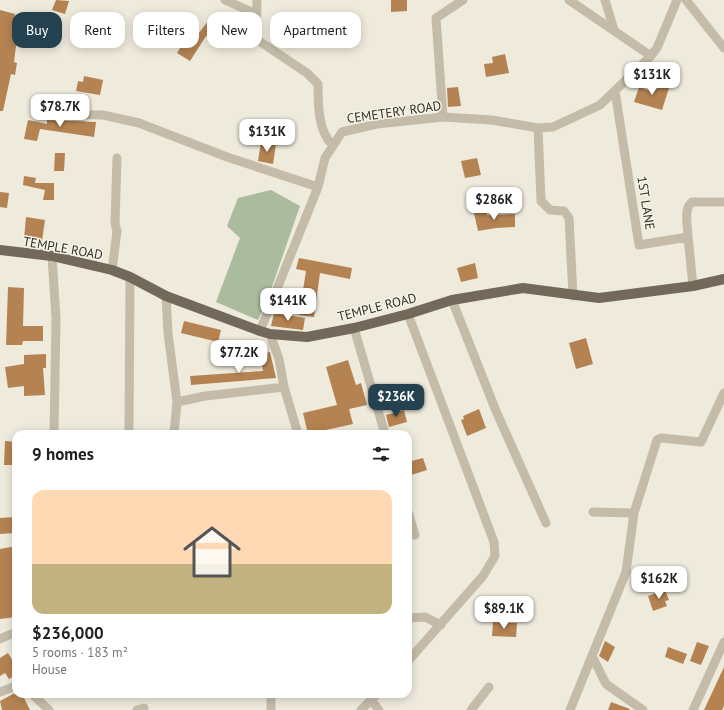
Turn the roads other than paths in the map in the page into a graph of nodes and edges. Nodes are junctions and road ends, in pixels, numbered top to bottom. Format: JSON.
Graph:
{"nodes":[{"id":1,"x":225,"y":0,"type":"edge"},
{"id":2,"x":257,"y":0,"type":"edge"},
{"id":3,"x":463,"y":0,"type":"edge"},
{"id":4,"x":569,"y":0,"type":"edge"},
{"id":5,"x":605,"y":0,"type":"edge"},
{"id":6,"x":677,"y":0,"type":"edge"},
{"id":7,"x":686,"y":0,"type":"edge"},
{"id":8,"x":252,"y":12,"type":"edge"},
{"id":9,"x":256,"y":12,"type":"edge"},
{"id":10,"x":614,"y":30,"type":"junction"},
{"id":11,"x":262,"y":43,"type":"edge"},
{"id":12,"x":724,"y":48,"type":"edge"},
{"id":13,"x":651,"y":56,"type":"junction"},
{"id":14,"x":615,"y":91,"type":"junction"},
{"id":15,"x":39,"y":114,"type":"dead end"},
{"id":16,"x":443,"y":117,"type":"junction"},
{"id":17,"x":538,"y":128,"type":"junction"},
{"id":18,"x":333,"y":146,"type":"junction"},
{"id":19,"x":117,"y":158,"type":"dead end"},
{"id":20,"x":318,"y":187,"type":"junction"},
{"id":21,"x":724,"y":202,"type":"edge"},
{"id":22,"x":688,"y":237,"type":"junction"},
{"id":23,"x":0,"y":250,"type":"edge"},
{"id":24,"x":52,"y":256,"type":"junction"},
{"id":25,"x":112,"y":270,"type":"junction"},
{"id":26,"x":130,"y":277,"type":"junction"},
{"id":27,"x":724,"y":279,"type":"edge"},
{"id":28,"x":694,"y":286,"type":"junction"},
{"id":29,"x":166,"y":296,"type":"junction"},
{"id":30,"x":573,"y":296,"type":"junction"},
{"id":31,"x":452,"y":300,"type":"junction"},
{"id":32,"x":408,"y":314,"type":"junction"},
{"id":33,"x":354,"y":328,"type":"junction"},
{"id":34,"x":265,"y":333,"type":"junction"},
{"id":35,"x":284,"y":387,"type":"junction"},
{"id":36,"x":724,"y":393,"type":"edge"},
{"id":37,"x":176,"y":402,"type":"junction"},
{"id":38,"x":129,"y":429,"type":"dead end"},
{"id":39,"x":54,"y":430,"type":"edge"},
{"id":40,"x":174,"y":430,"type":"edge"},
{"id":41,"x":297,"y":430,"type":"edge"},
{"id":42,"x":384,"y":430,"type":"edge"},
{"id":43,"x":593,"y":512,"type":"dead end"},
{"id":44,"x":634,"y":513,"type":"junction"},
{"id":45,"x":546,"y":523,"type":"dead end"},
{"id":46,"x":412,"y":525,"type":"edge"},
{"id":47,"x":412,"y":535,"type":"edge"},
{"id":48,"x":412,"y":618,"type":"edge"},
{"id":49,"x":442,"y":625,"type":"junction"},
{"id":50,"x":12,"y":634,"type":"edge"},
{"id":51,"x":0,"y":639,"type":"edge"},
{"id":52,"x":724,"y":642,"type":"edge"},
{"id":53,"x":592,"y":656,"type":"junction"},
{"id":54,"x":412,"y":657,"type":"edge"},
{"id":55,"x":489,"y":687,"type":"dead end"},
{"id":56,"x":12,"y":688,"type":"edge"},
{"id":57,"x":0,"y":692,"type":"edge"},
{"id":58,"x":36,"y":698,"type":"edge"},
{"id":59,"x":271,"y":698,"type":"edge"},
{"id":60,"x":373,"y":698,"type":"edge"},
{"id":61,"x":374,"y":698,"type":"edge"},
{"id":62,"x":50,"y":710,"type":"edge"},
{"id":63,"x":271,"y":710,"type":"edge"},
{"id":64,"x":361,"y":710,"type":"edge"},
{"id":65,"x":379,"y":710,"type":"edge"},
{"id":66,"x":471,"y":710,"type":"edge"},
{"id":67,"x":570,"y":710,"type":"edge"},
{"id":68,"x":643,"y":710,"type":"edge"},
{"id":69,"x":693,"y":710,"type":"edge"}],
"edges":[{"from":1,"to":8,"type":"street"},
{"from":2,"to":9,"type":"street"},
{"from":3,"to":16,"type":"street"},
{"from":4,"to":10,"type":"street"},
{"from":5,"to":10,"type":"street"},
{"from":6,"to":13,"type":"street","name":"CEMETERY ROAD"},
{"from":7,"to":12,"type":"street"},
{"from":10,"to":13,"type":"street"},
{"from":11,"to":18,"type":"street"},
{"from":13,"to":14,"type":"street","name":"CEMETERY ROAD"},
{"from":14,"to":17,"type":"street","name":"CEMETERY ROAD"},
{"from":14,"to":22,"type":"street","name":"1ST LANE"},
{"from":15,"to":20,"type":"street"},
{"from":16,"to":17,"type":"street","name":"CEMETERY ROAD"},
{"from":16,"to":18,"type":"street","name":"CEMETERY ROAD"},
{"from":17,"to":30,"type":"street"},
{"from":18,"to":20,"type":"street","name":"CEMETERY ROAD"},
{"from":19,"to":25,"type":"street"},
{"from":20,"to":34,"type":"street","name":"CEMETERY ROAD"},
{"from":21,"to":22,"type":"street"},
{"from":22,"to":28,"type":"street"},
{"from":23,"to":24,"type":"main road","name":"TEMPLE ROAD"},
{"from":24,"to":25,"type":"main road","name":"TEMPLE ROAD"},
{"from":24,"to":39,"type":"street"},
{"from":25,"to":26,"type":"main road","name":"TEMPLE ROAD"},
{"from":26,"to":29,"type":"main road","name":"TEMPLE ROAD"},
{"from":26,"to":38,"type":"street"},
{"from":27,"to":28,"type":"main road","name":"TEMPLE ROAD"},
{"from":28,"to":30,"type":"main road","name":"TEMPLE ROAD"},
{"from":29,"to":34,"type":"main road","name":"TEMPLE ROAD"},
{"from":29,"to":37,"type":"street"},
{"from":30,"to":31,"type":"main road","name":"TEMPLE ROAD"},
{"from":31,"to":32,"type":"main road","name":"TEMPLE ROAD"},
{"from":31,"to":45,"type":"street"},
{"from":32,"to":33,"type":"main road","name":"TEMPLE ROAD"},
{"from":32,"to":49,"type":"street"},
{"from":33,"to":34,"type":"main road","name":"TEMPLE ROAD"},
{"from":33,"to":42,"type":"street"},
{"from":34,"to":35,"type":"street"},
{"from":35,"to":37,"type":"street"},
{"from":35,"to":41,"type":"street"},
{"from":36,"to":44,"type":"street"},
{"from":37,"to":40,"type":"street"},
{"from":43,"to":44,"type":"street"},
{"from":44,"to":53,"type":"street"},
{"from":46,"to":47,"type":"street"},
{"from":48,"to":49,"type":"street"},
{"from":49,"to":54,"type":"street"},
{"from":50,"to":51,"type":"street"},
{"from":52,"to":69,"type":"street"},
{"from":53,"to":67,"type":"street"},
{"from":53,"to":68,"type":"street"},
{"from":55,"to":66,"type":"street"},
{"from":56,"to":57,"type":"street"},
{"from":58,"to":62,"type":"street"},
{"from":59,"to":63,"type":"street"},
{"from":60,"to":64,"type":"street"},
{"from":61,"to":65,"type":"street"}]}
